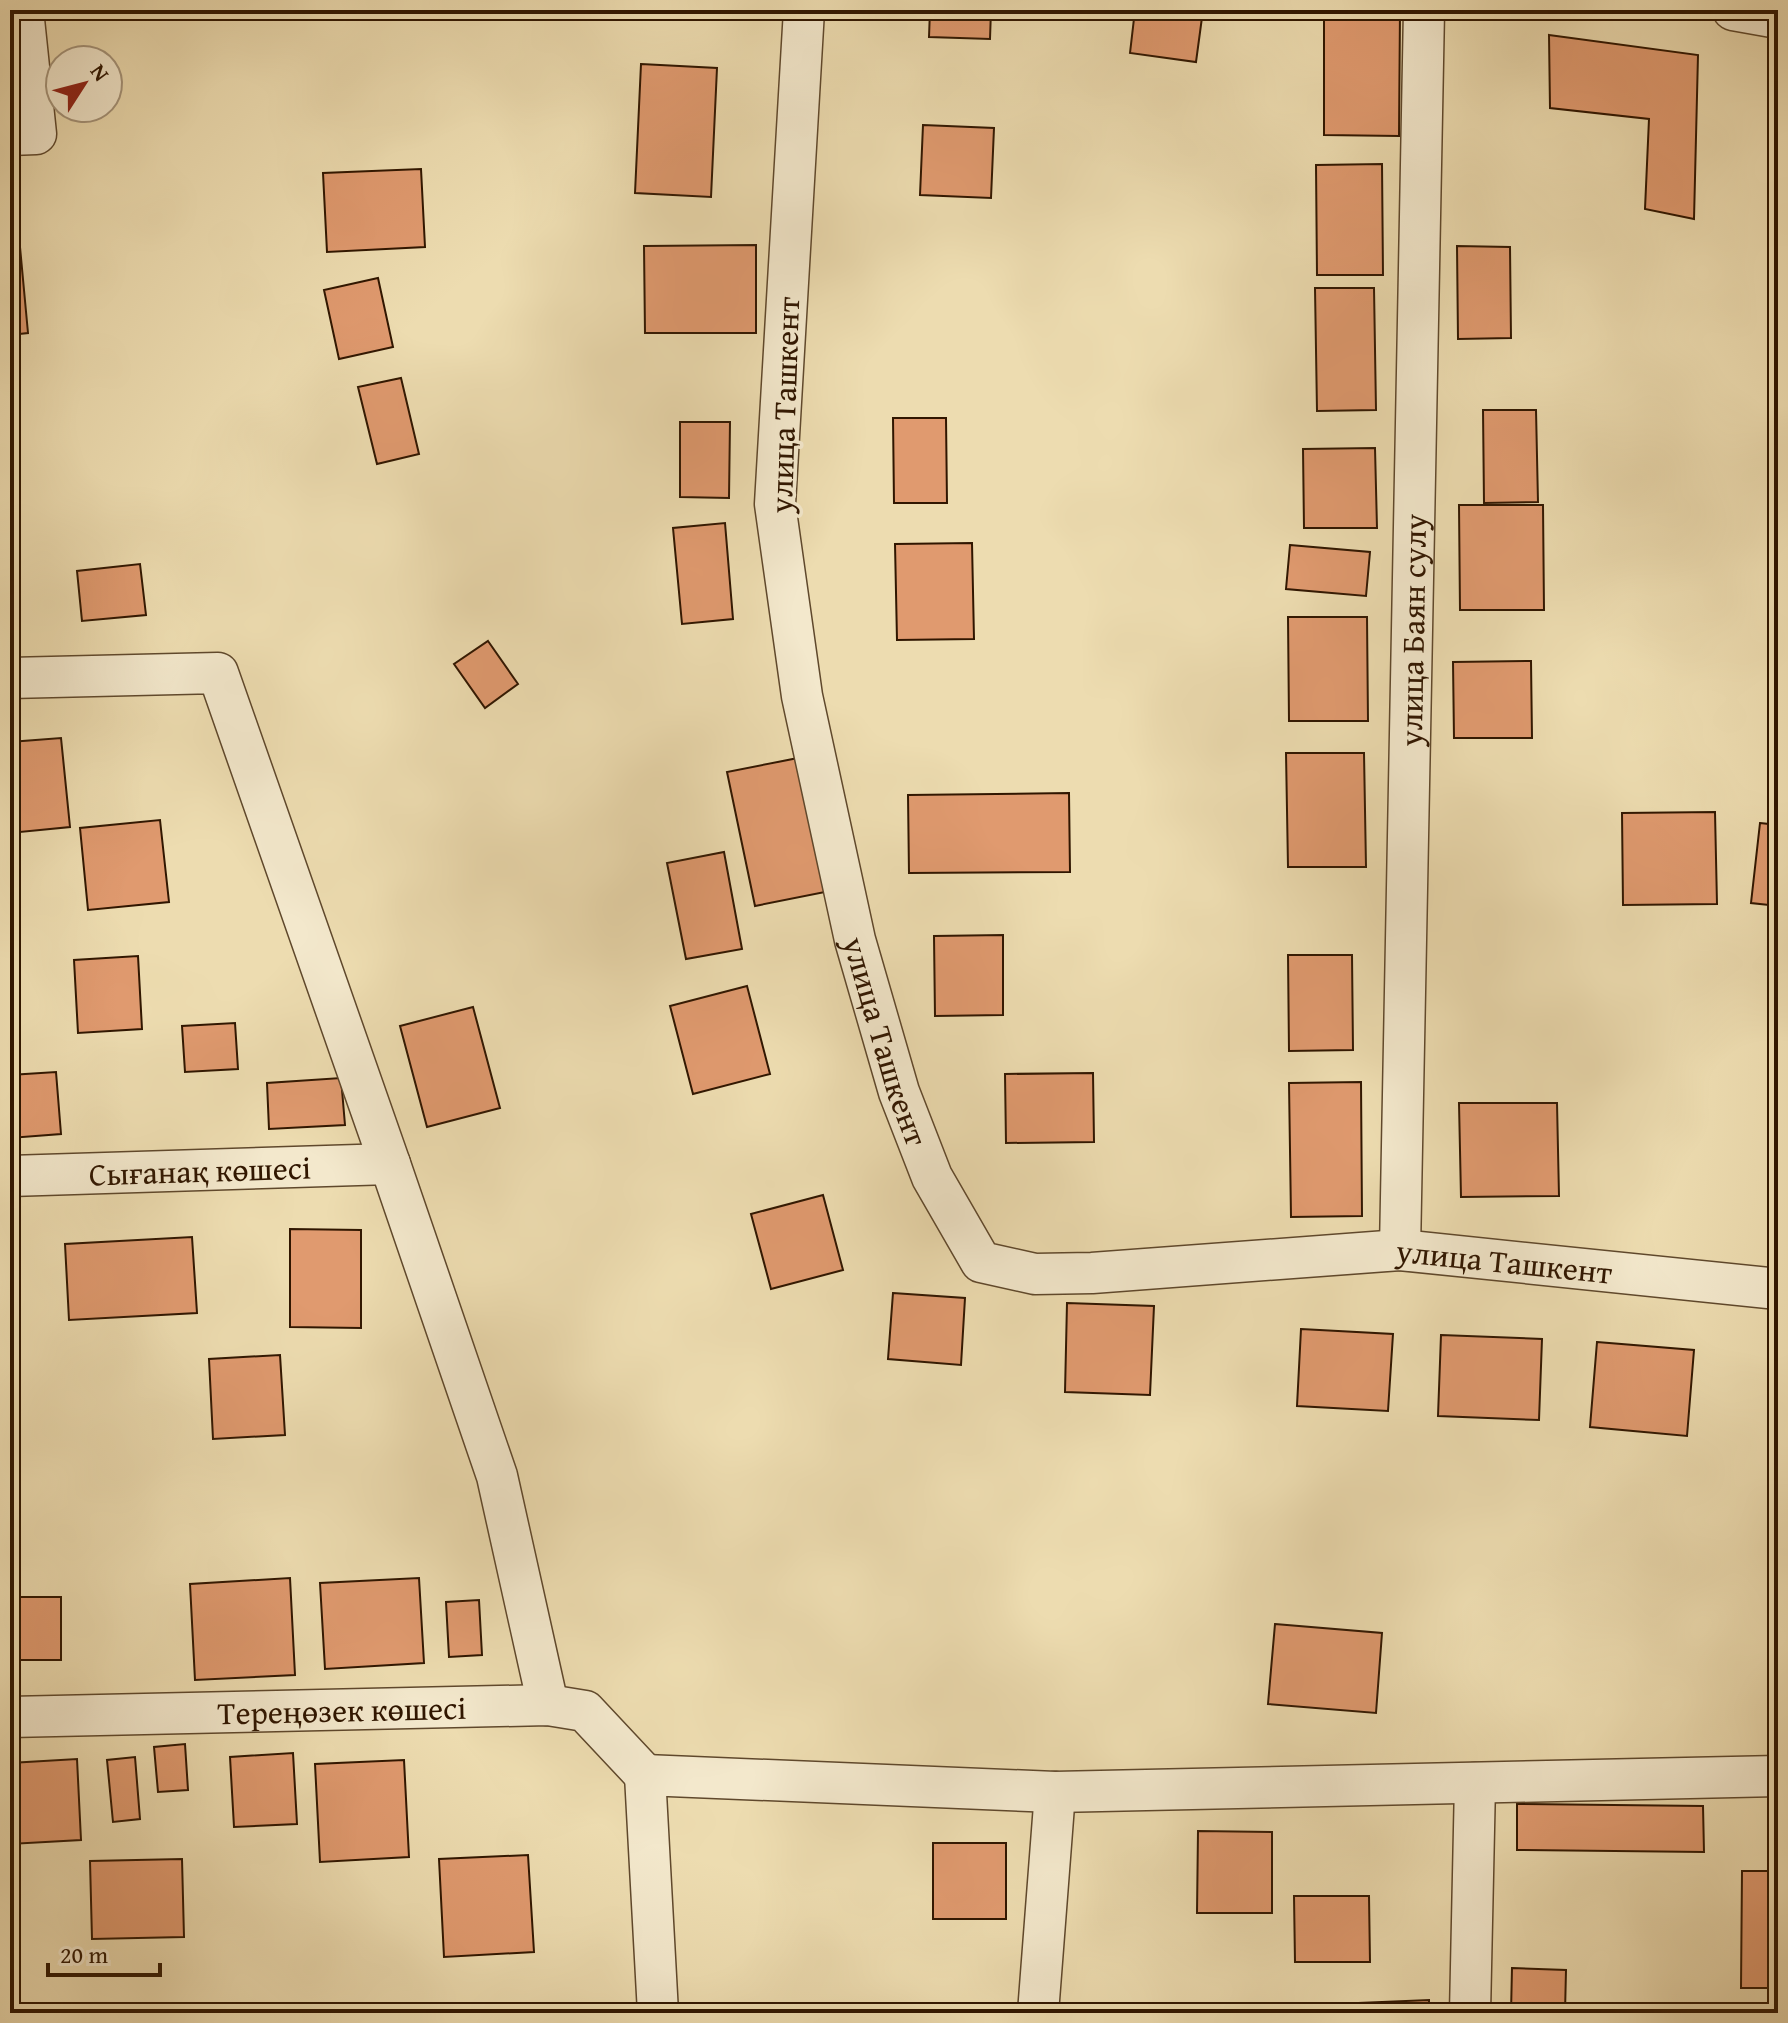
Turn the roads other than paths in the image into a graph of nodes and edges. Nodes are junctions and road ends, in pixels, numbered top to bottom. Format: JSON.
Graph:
{"nodes":[{"id":1,"x":23,"y":10,"type":"edge"},
{"id":2,"x":804,"y":10,"type":"edge"},
{"id":3,"x":1424,"y":10,"type":"edge"},
{"id":4,"x":1733,"y":10,"type":"edge"},
{"id":5,"x":1778,"y":18,"type":"edge"},
{"id":6,"x":23,"y":135,"type":"edge"},
{"id":7,"x":10,"y":678,"type":"edge"},
{"id":8,"x":390,"y":1164,"type":"junction"},
{"id":9,"x":10,"y":1176,"type":"edge"},
{"id":10,"x":1400,"y":1250,"type":"junction"},
{"id":11,"x":1778,"y":1289,"type":"edge"},
{"id":12,"x":548,"y":1705,"type":"junction"},
{"id":13,"x":10,"y":1717,"type":"edge"},
{"id":14,"x":645,"y":1775,"type":"junction"},
{"id":15,"x":1778,"y":1776,"type":"edge"},
{"id":16,"x":1475,"y":1783,"type":"junction"},
{"id":17,"x":1055,"y":1792,"type":"junction"},
{"id":18,"x":658,"y":2013,"type":"edge"},
{"id":19,"x":1038,"y":2013,"type":"edge"},
{"id":20,"x":1470,"y":2013,"type":"edge"}],
"edges":[{"from":1,"to":6,"type":"street"},
{"from":2,"to":10,"type":"street","name":"улица Ташкент"},
{"from":3,"to":10,"type":"street","name":"улица Баян сулу"},
{"from":4,"to":5,"type":"street"},
{"from":7,"to":8,"type":"street"},
{"from":8,"to":9,"type":"street","name":"Сығанақ көшесі"},
{"from":8,"to":12,"type":"street"},
{"from":10,"to":11,"type":"street","name":"улица Ташкент"},
{"from":12,"to":13,"type":"street","name":"Тереңөзек көшесі"},
{"from":12,"to":14,"type":"street","name":"Тереңөзек көшесі"},
{"from":14,"to":17,"type":"street"},
{"from":14,"to":18,"type":"street"},
{"from":15,"to":16,"type":"street"},
{"from":16,"to":17,"type":"street"},
{"from":16,"to":20,"type":"street"},
{"from":17,"to":19,"type":"street"}]}
